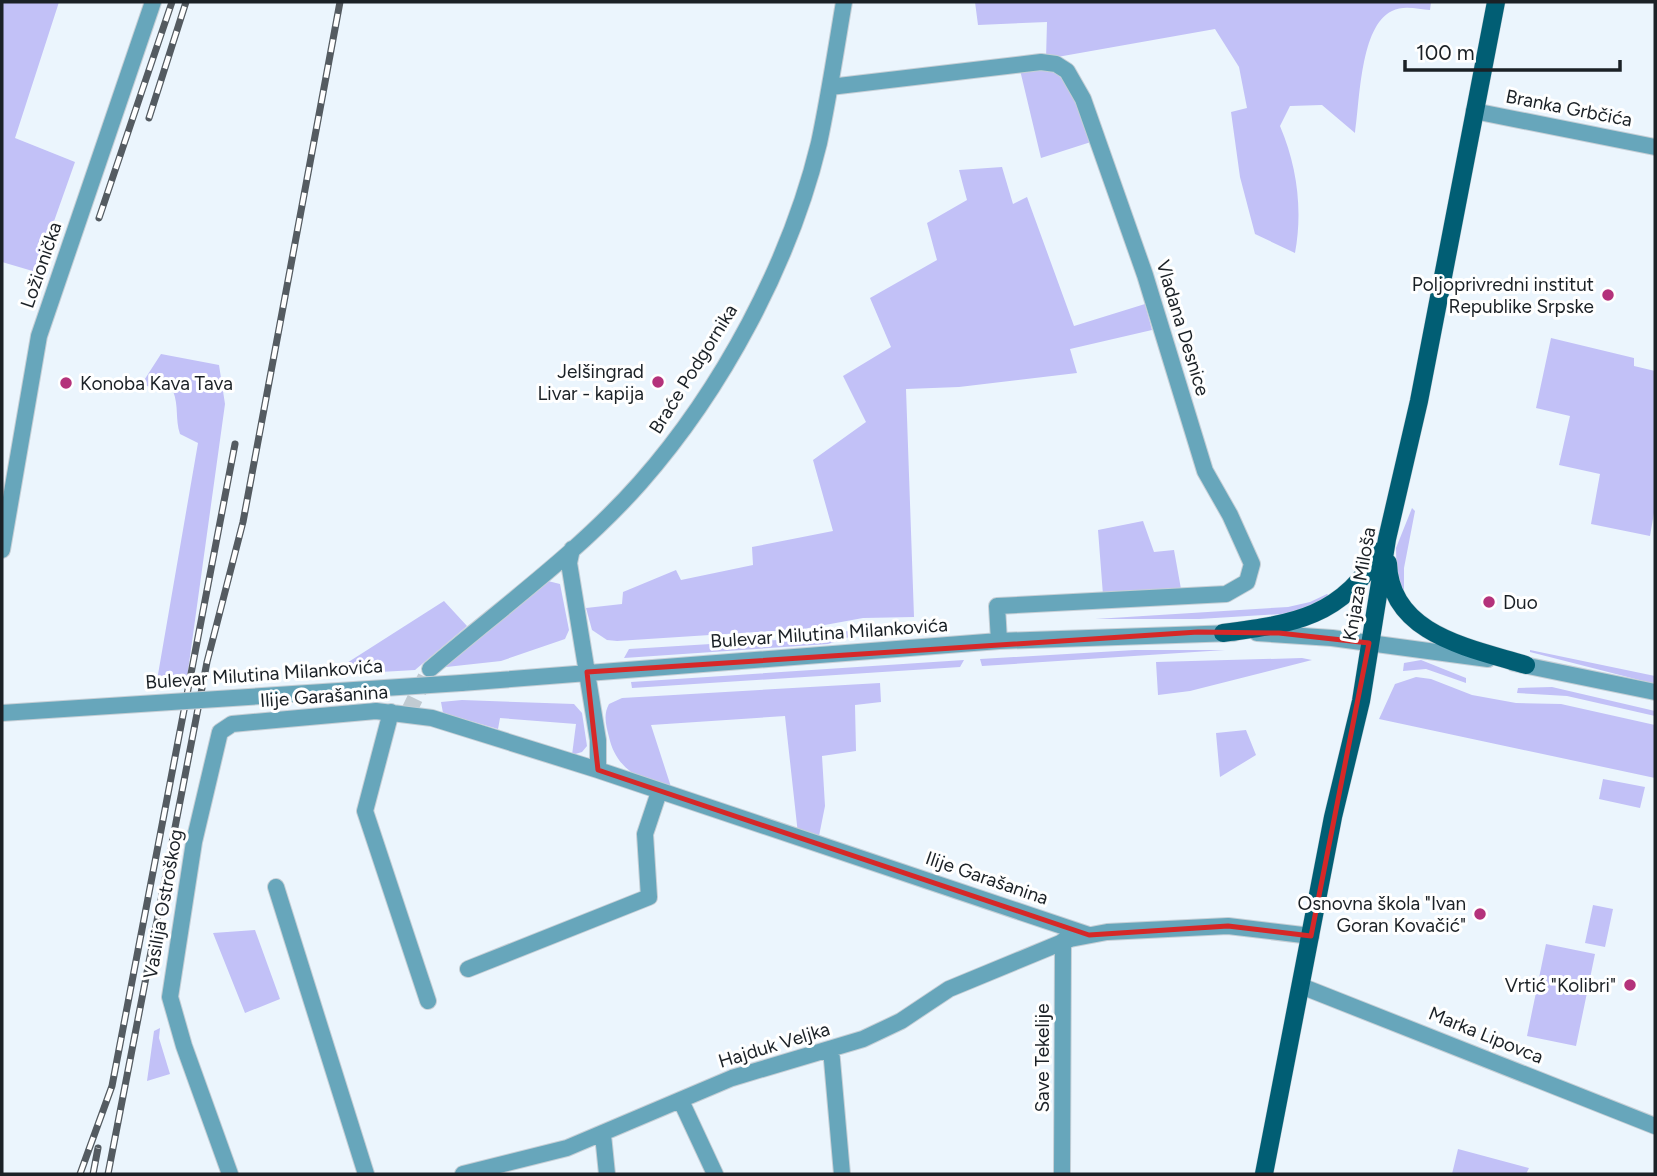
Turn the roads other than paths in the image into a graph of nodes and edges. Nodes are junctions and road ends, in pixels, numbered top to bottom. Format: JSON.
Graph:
{"nodes":[{"id":1,"x":153,"y":2,"type":"edge"},
{"id":2,"x":844,"y":2,"type":"edge"},
{"id":3,"x":1496,"y":2,"type":"edge"},
{"id":4,"x":830,"y":87,"type":"junction"},
{"id":5,"x":1474,"y":111,"type":"junction"},
{"id":6,"x":1655,"y":147,"type":"edge"},
{"id":7,"x":1387,"y":539,"type":"junction"},
{"id":8,"x":572,"y":548,"type":"junction"},
{"id":9,"x":2,"y":550,"type":"edge"},
{"id":10,"x":1223,"y":633,"type":"junction"},
{"id":11,"x":999,"y":641,"type":"junction"},
{"id":12,"x":1368,"y":643,"type":"junction"},
{"id":13,"x":1526,"y":665,"type":"junction"},
{"id":14,"x":430,"y":669,"type":"tunnel mouth"},
{"id":15,"x":587,"y":672,"type":"junction"},
{"id":16,"x":1655,"y":692,"type":"edge"},
{"id":17,"x":391,"y":712,"type":"junction"},
{"id":18,"x":2,"y":713,"type":"edge"},
{"id":19,"x":232,"y":724,"type":"joint"},
{"id":20,"x":598,"y":770,"type":"junction"},
{"id":21,"x":659,"y":792,"type":"junction"},
{"id":22,"x":276,"y":887,"type":"dead end"},
{"id":23,"x":1088,"y":935,"type":"junction"},
{"id":24,"x":1311,"y":936,"type":"junction"},
{"id":25,"x":1063,"y":941,"type":"junction"},
{"id":26,"x":468,"y":969,"type":"dead end"},
{"id":27,"x":1301,"y":986,"type":"junction"},
{"id":28,"x":428,"y":1001,"type":"dead end"},
{"id":29,"x":831,"y":1049,"type":"junction"},
{"id":30,"x":681,"y":1101,"type":"junction"},
{"id":31,"x":1655,"y":1126,"type":"edge"},
{"id":32,"x":603,"y":1135,"type":"junction"},
{"id":33,"x":230,"y":1174,"type":"edge"},
{"id":34,"x":366,"y":1174,"type":"edge"},
{"id":35,"x":463,"y":1174,"type":"edge"},
{"id":36,"x":607,"y":1174,"type":"edge"},
{"id":37,"x":715,"y":1174,"type":"edge"},
{"id":38,"x":842,"y":1174,"type":"edge"},
{"id":39,"x":1062,"y":1174,"type":"edge"},
{"id":40,"x":1264,"y":1174,"type":"edge"}],
"edges":[{"from":1,"to":9,"type":"street","name":"Ložionička"},
{"from":2,"to":4,"type":"street","name":"Braće Podgornika"},
{"from":3,"to":5,"type":"main road","name":"Knjaza Miloša"},
{"from":4,"to":8,"type":"street","name":"Braće Podgornika"},
{"from":4,"to":11,"type":"street","name":"Vladana Desnice"},
{"from":5,"to":6,"type":"street","name":"Branka Grbčića"},
{"from":5,"to":7,"type":"main road","name":"Knjaza Miloša"},
{"from":7,"to":10,"type":"main road"},
{"from":7,"to":12,"type":"main road","name":"Knjaza Miloša"},
{"from":7,"to":13,"type":"main road"},
{"from":8,"to":14,"type":"street","name":"Braće Podgornika"},
{"from":8,"to":15,"type":"street"},
{"from":10,"to":11,"type":"street","name":"Bulevar Milutina Milankovića"},
{"from":10,"to":12,"type":"street","name":"Bulevar Milutina Milankovića"},
{"from":11,"to":15,"type":"street","name":"Bulevar Milutina Milankovića"},
{"from":12,"to":13,"type":"street","name":"Bulevar Milutina Milankovića"},
{"from":12,"to":24,"type":"main road","name":"Knjaza Miloša"},
{"from":13,"to":16,"type":"street","name":"Bulevar Milutina Milankovića"},
{"from":15,"to":18,"type":"street","name":"Bulevar Milutina Milankovića","bridge":true},
{"from":15,"to":20,"type":"street"},
{"from":17,"to":19,"type":"street","name":"Ilije Garašanina"},
{"from":17,"to":20,"type":"street","name":"Ilije Garašanina"},
{"from":17,"to":28,"type":"street"},
{"from":19,"to":33,"type":"street","name":"Vasilija Ostroškog"},
{"from":20,"to":21,"type":"street","name":"Ilije Garašanina"},
{"from":21,"to":23,"type":"street","name":"Ilije Garašanina"},
{"from":21,"to":26,"type":"street"},
{"from":22,"to":34,"type":"street"},
{"from":23,"to":24,"type":"street","name":"Ilije Garašanina"},
{"from":23,"to":25,"type":"street","name":"Hajduk Veljka"},
{"from":24,"to":27,"type":"main road","name":"Knjaza Miloša"},
{"from":25,"to":29,"type":"street","name":"Hajduk Veljka"},
{"from":25,"to":39,"type":"street","name":"Save Tekelije"},
{"from":27,"to":31,"type":"street","name":"Marka Lipovca"},
{"from":27,"to":40,"type":"main road","name":"Knjaza Miloša"},
{"from":29,"to":30,"type":"street","name":"Hajduk Veljka"},
{"from":29,"to":38,"type":"street"},
{"from":30,"to":32,"type":"street","name":"Hajduk Veljka"},
{"from":30,"to":37,"type":"street"},
{"from":32,"to":35,"type":"street","name":"Hajduk Veljka"},
{"from":32,"to":36,"type":"street"}]}
